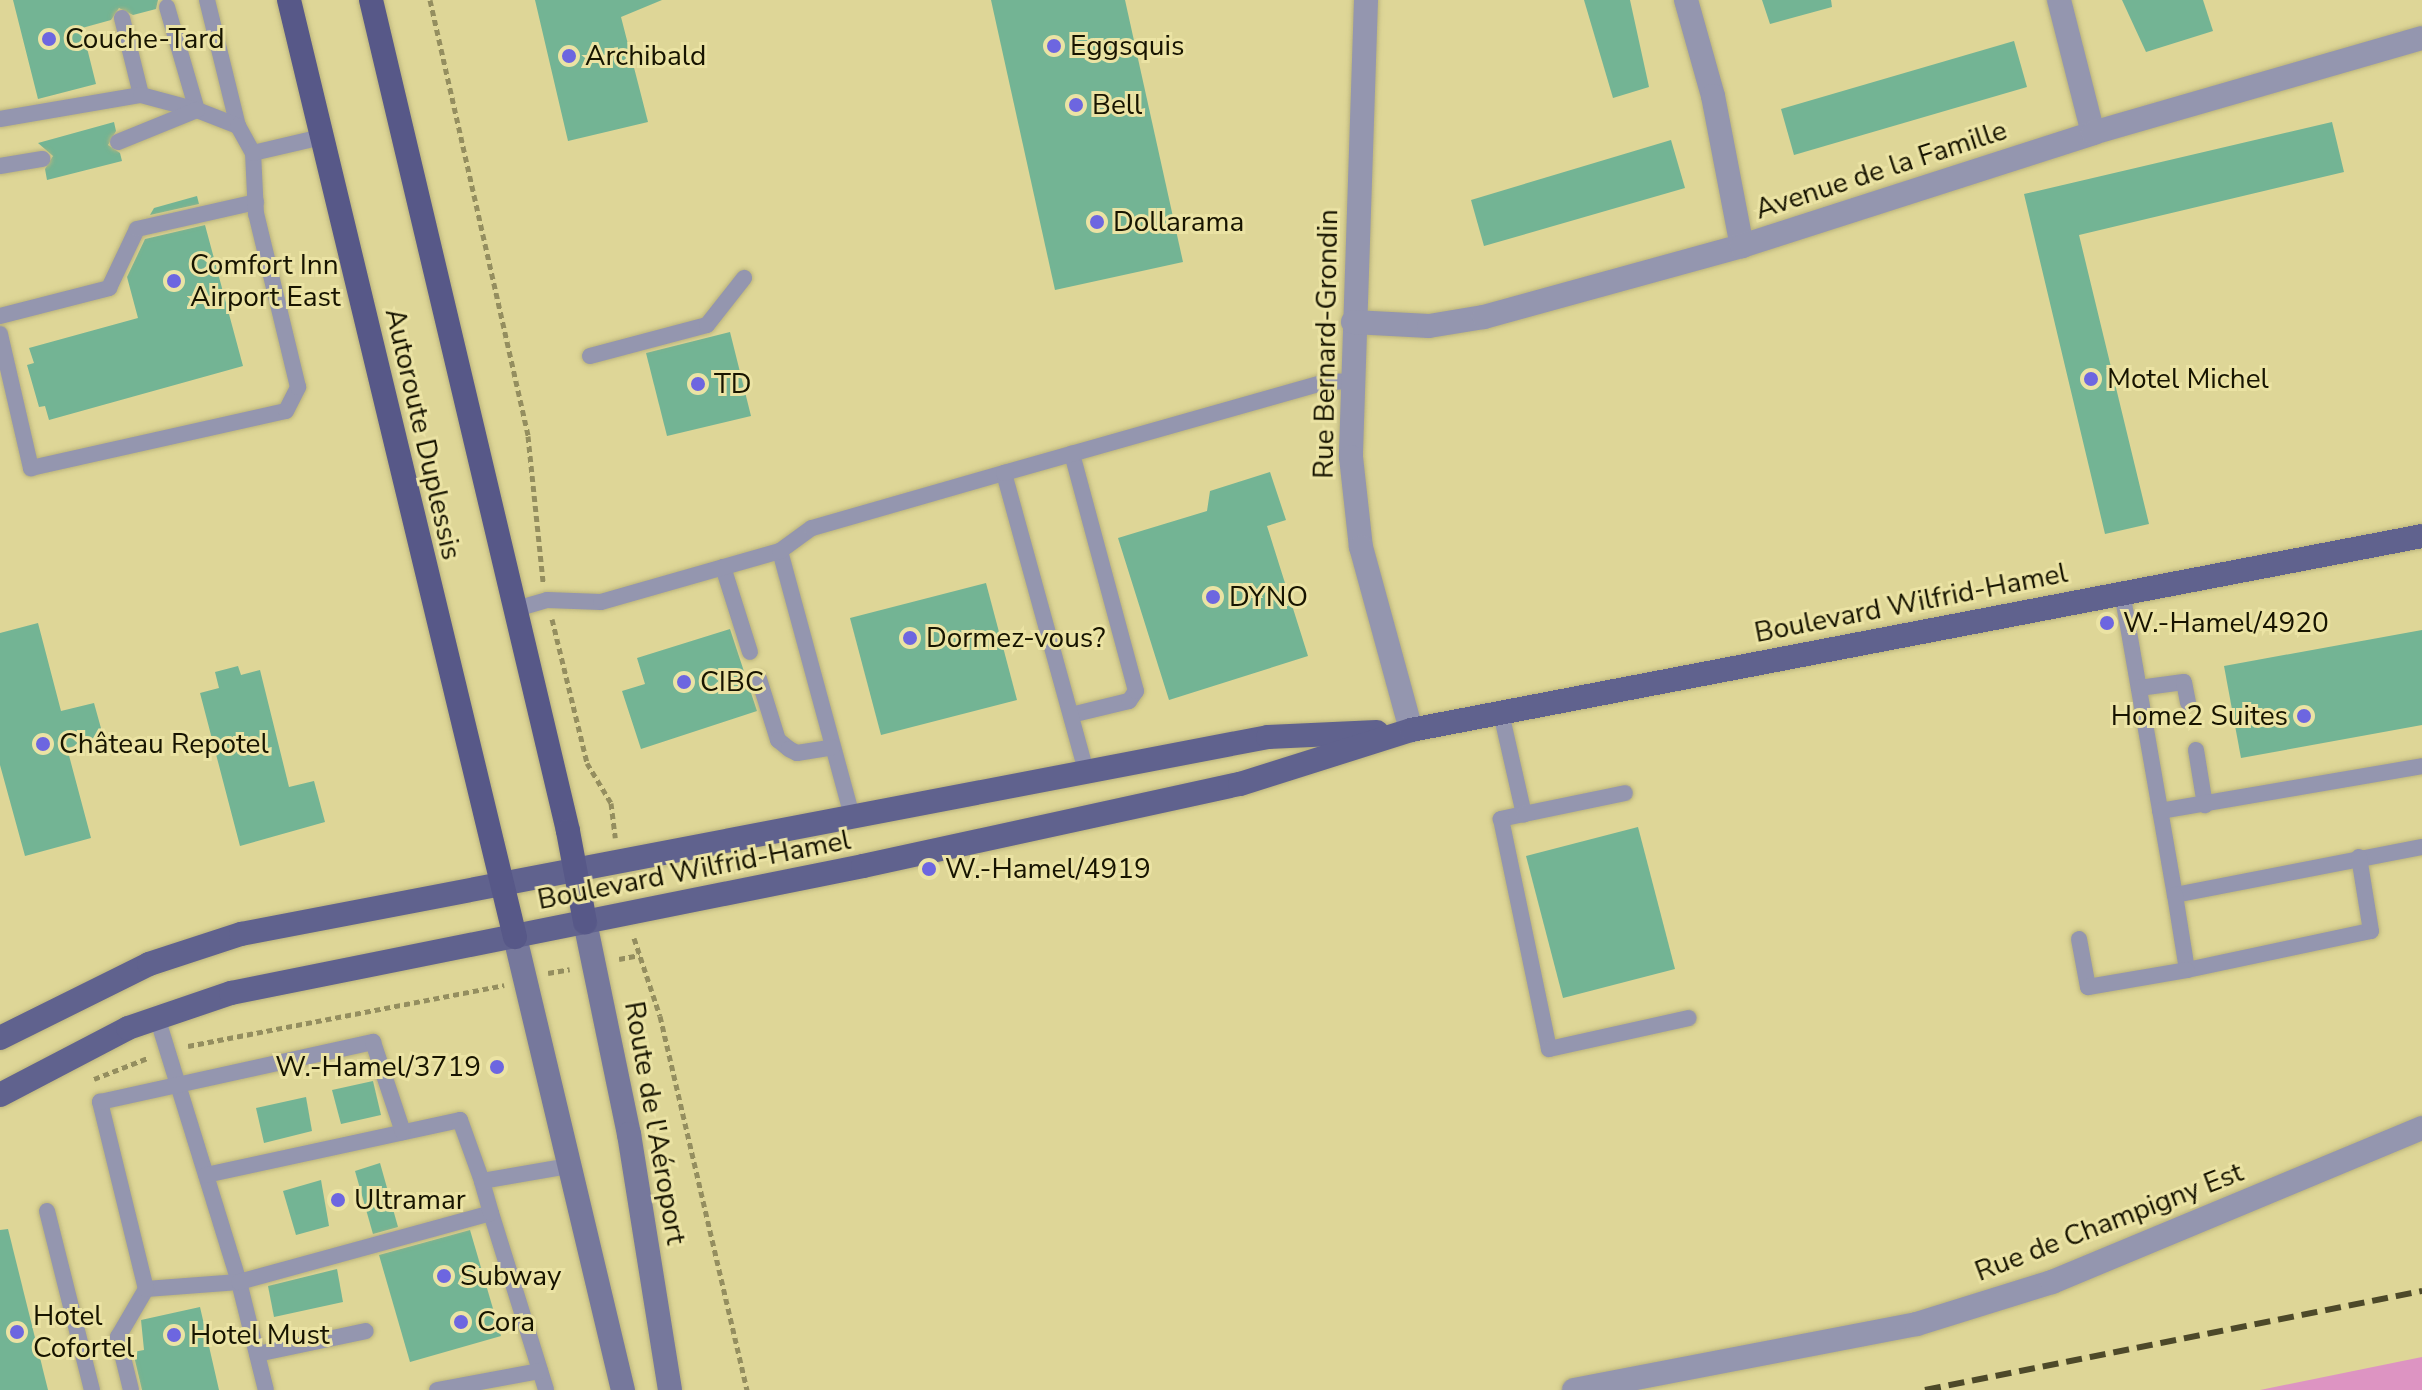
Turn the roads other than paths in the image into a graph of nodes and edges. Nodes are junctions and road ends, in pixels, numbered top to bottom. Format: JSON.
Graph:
{"nodes":[{"id":1,"x":207,"y":0,"type":"edge"},
{"id":2,"x":289,"y":0,"type":"edge"},
{"id":3,"x":371,"y":0,"type":"edge"},
{"id":4,"x":1366,"y":0,"type":"edge"},
{"id":5,"x":1686,"y":0,"type":"edge"},
{"id":6,"x":2059,"y":0,"type":"edge"},
{"id":7,"x":167,"y":7,"type":"dead end"},
{"id":8,"x":122,"y":18,"type":"dead end"},
{"id":9,"x":2422,"y":38,"type":"edge"},
{"id":10,"x":141,"y":95,"type":"junction"},
{"id":11,"x":197,"y":110,"type":"junction"},
{"id":12,"x":0,"y":119,"type":"edge"},
{"id":13,"x":238,"y":126,"type":"junction"},
{"id":14,"x":2093,"y":133,"type":"junction"},
{"id":15,"x":322,"y":137,"type":"junction"},
{"id":16,"x":118,"y":142,"type":"dead end"},
{"id":17,"x":253,"y":153,"type":"junction"},
{"id":18,"x":42,"y":159,"type":"dead end"},
{"id":19,"x":0,"y":166,"type":"edge"},
{"id":20,"x":256,"y":202,"type":"junction"},
{"id":21,"x":1742,"y":246,"type":"junction"},
{"id":22,"x":744,"y":278,"type":"dead end"},
{"id":23,"x":0,"y":316,"type":"edge"},
{"id":24,"x":1353,"y":322,"type":"junction"},
{"id":25,"x":0,"y":334,"type":"edge"},
{"id":26,"x":590,"y":356,"type":"dead end"},
{"id":27,"x":1350,"y":381,"type":"junction"},
{"id":28,"x":1072,"y":453,"type":"junction"},
{"id":29,"x":1004,"y":473,"type":"junction"},
{"id":30,"x":2422,"y":536,"type":"edge"},
{"id":31,"x":780,"y":551,"type":"junction"},
{"id":32,"x":723,"y":567,"type":"junction"},
{"id":33,"x":2122,"y":592,"type":"junction"},
{"id":34,"x":516,"y":609,"type":"junction"},
{"id":35,"x":750,"y":652,"type":"dead end"},
{"id":36,"x":759,"y":679,"type":"dead end"},
{"id":37,"x":2139,"y":688,"type":"junction"},
{"id":38,"x":2188,"y":703,"type":"dead end"},
{"id":39,"x":1501,"y":713,"type":"junction"},
{"id":40,"x":1071,"y":715,"type":"junction"},
{"id":41,"x":1411,"y":730,"type":"junction"},
{"id":42,"x":833,"y":747,"type":"junction"},
{"id":43,"x":2196,"y":750,"type":"dead end"},
{"id":44,"x":2422,"y":766,"type":"edge"},
{"id":45,"x":1086,"y":771,"type":"junction"},
{"id":46,"x":1625,"y":793,"type":"dead end"},
{"id":47,"x":2205,"y":805,"type":"junction"},
{"id":48,"x":2160,"y":811,"type":"junction"},
{"id":49,"x":1524,"y":814,"type":"junction"},
{"id":50,"x":852,"y":816,"type":"junction"},
{"id":51,"x":2422,"y":847,"type":"edge"},
{"id":52,"x":2359,"y":857,"type":"junction"},
{"id":53,"x":575,"y":868,"type":"junction"},
{"id":54,"x":502,"y":881,"type":"junction"},
{"id":55,"x":2175,"y":895,"type":"junction"},
{"id":56,"x":585,"y":922,"type":"junction"},
{"id":57,"x":515,"y":937,"type":"junction"},
{"id":58,"x":2079,"y":939,"type":"dead end"},
{"id":59,"x":2187,"y":970,"type":"junction"},
{"id":60,"x":157,"y":1017,"type":"junction"},
{"id":61,"x":1689,"y":1018,"type":"dead end"},
{"id":62,"x":0,"y":1038,"type":"edge"},
{"id":63,"x":177,"y":1083,"type":"junction"},
{"id":64,"x":0,"y":1095,"type":"edge"},
{"id":65,"x":2422,"y":1128,"type":"edge"},
{"id":66,"x":403,"y":1132,"type":"junction"},
{"id":67,"x":569,"y":1166,"type":"junction"},
{"id":68,"x":206,"y":1175,"type":"junction"},
{"id":69,"x":482,"y":1181,"type":"junction"},
{"id":70,"x":47,"y":1211,"type":"dead end"},
{"id":71,"x":491,"y":1213,"type":"junction"},
{"id":72,"x":239,"y":1282,"type":"junction"},
{"id":73,"x":146,"y":1289,"type":"junction"},
{"id":74,"x":366,"y":1331,"type":"dead end"},
{"id":75,"x":257,"y":1354,"type":"junction"},
{"id":76,"x":540,"y":1371,"type":"junction"},
{"id":77,"x":92,"y":1390,"type":"edge"},
{"id":78,"x":131,"y":1390,"type":"edge"},
{"id":79,"x":266,"y":1390,"type":"edge"},
{"id":80,"x":437,"y":1390,"type":"edge"},
{"id":81,"x":546,"y":1390,"type":"edge"},
{"id":82,"x":623,"y":1390,"type":"edge"},
{"id":83,"x":670,"y":1390,"type":"edge"},
{"id":84,"x":1574,"y":1390,"type":"edge"}],
"edges":[{"from":1,"to":13,"type":"lane"},
{"from":2,"to":15,"type":"highway","name":"Autoroute Duplessis"},
{"from":3,"to":34,"type":"highway","name":"Autoroute Duplessis"},
{"from":4,"to":24,"type":"street","name":"Rue Bernard-Grondin"},
{"from":5,"to":21,"type":"street"},
{"from":6,"to":14,"type":"street"},
{"from":7,"to":11,"type":"lane"},
{"from":8,"to":10,"type":"lane"},
{"from":9,"to":14,"type":"street","name":"Avenue de la Famille"},
{"from":10,"to":11,"type":"lane"},
{"from":10,"to":12,"type":"lane"},
{"from":11,"to":13,"type":"lane"},
{"from":11,"to":16,"type":"lane"},
{"from":13,"to":17,"type":"lane"},
{"from":14,"to":21,"type":"street","name":"Avenue de la Famille"},
{"from":15,"to":17,"type":"lane"},
{"from":15,"to":54,"type":"highway","name":"Autoroute Duplessis"},
{"from":17,"to":20,"type":"lane"},
{"from":18,"to":19,"type":"lane"},
{"from":20,"to":23,"type":"lane"},
{"from":20,"to":25,"type":"lane"},
{"from":21,"to":24,"type":"street","name":"Avenue de la Famille"},
{"from":22,"to":26,"type":"lane"},
{"from":24,"to":27,"type":"street","name":"Rue Bernard-Grondin"},
{"from":27,"to":28,"type":"lane"},
{"from":27,"to":41,"type":"street","name":"Rue Bernard-Grondin"},
{"from":28,"to":29,"type":"lane"},
{"from":28,"to":40,"type":"lane"},
{"from":29,"to":31,"type":"lane"},
{"from":29,"to":40,"type":"lane"},
{"from":30,"to":33,"type":"main road","name":"Boulevard Wilfrid-Hamel"},
{"from":31,"to":32,"type":"lane"},
{"from":31,"to":42,"type":"lane"},
{"from":32,"to":34,"type":"lane"},
{"from":32,"to":35,"type":"lane"},
{"from":33,"to":37,"type":"lane"},
{"from":33,"to":39,"type":"main road","name":"Boulevard Wilfrid-Hamel"},
{"from":34,"to":53,"type":"highway","name":"Autoroute Duplessis"},
{"from":36,"to":42,"type":"lane"},
{"from":37,"to":38,"type":"lane"},
{"from":37,"to":48,"type":"lane"},
{"from":39,"to":41,"type":"main road","name":"Boulevard Wilfrid-Hamel"},
{"from":39,"to":49,"type":"lane"},
{"from":40,"to":45,"type":"lane"},
{"from":41,"to":45,"type":"main road","name":"Boulevard Wilfrid-Hamel"},
{"from":41,"to":56,"type":"main road","name":"Boulevard Wilfrid-Hamel"},
{"from":42,"to":50,"type":"lane"},
{"from":43,"to":47,"type":"lane"},
{"from":44,"to":47,"type":"lane"},
{"from":45,"to":50,"type":"main road","name":"Boulevard Wilfrid-Hamel"},
{"from":46,"to":49,"type":"lane"},
{"from":47,"to":48,"type":"lane"},
{"from":48,"to":55,"type":"lane"},
{"from":49,"to":61,"type":"lane"},
{"from":50,"to":53,"type":"main road","name":"Boulevard Wilfrid-Hamel"},
{"from":51,"to":52,"type":"lane"},
{"from":52,"to":55,"type":"lane"},
{"from":52,"to":59,"type":"lane"},
{"from":53,"to":54,"type":"main road","name":"Boulevard Wilfrid-Hamel"},
{"from":53,"to":56,"type":"highway","name":"Route de l'Aéroport"},
{"from":54,"to":57,"type":"highway"},
{"from":54,"to":62,"type":"main road","name":"Boulevard Wilfrid-Hamel"},
{"from":55,"to":59,"type":"lane"},
{"from":56,"to":57,"type":"main road","name":"Boulevard Wilfrid-Hamel"},
{"from":56,"to":83,"type":"main road","name":"Route de l'Aéroport"},
{"from":57,"to":60,"type":"main road","name":"Boulevard Wilfrid-Hamel"},
{"from":57,"to":67,"type":"main road"},
{"from":58,"to":59,"type":"lane"},
{"from":60,"to":63,"type":"lane"},
{"from":60,"to":64,"type":"main road","name":"Boulevard Wilfrid-Hamel"},
{"from":63,"to":66,"type":"lane"},
{"from":63,"to":68,"type":"lane"},
{"from":63,"to":73,"type":"lane"},
{"from":65,"to":84,"type":"street","name":"Rue de Champigny Est"},
{"from":66,"to":68,"type":"lane"},
{"from":66,"to":69,"type":"lane"},
{"from":67,"to":69,"type":"lane"},
{"from":67,"to":82,"type":"main road"},
{"from":68,"to":72,"type":"lane"},
{"from":69,"to":71,"type":"lane"},
{"from":70,"to":77,"type":"lane"},
{"from":71,"to":72,"type":"lane"},
{"from":71,"to":76,"type":"lane"},
{"from":72,"to":73,"type":"lane"},
{"from":72,"to":75,"type":"lane"},
{"from":73,"to":78,"type":"lane"},
{"from":74,"to":75,"type":"lane"},
{"from":75,"to":79,"type":"lane"},
{"from":76,"to":80,"type":"lane"},
{"from":76,"to":81,"type":"lane"}]}
